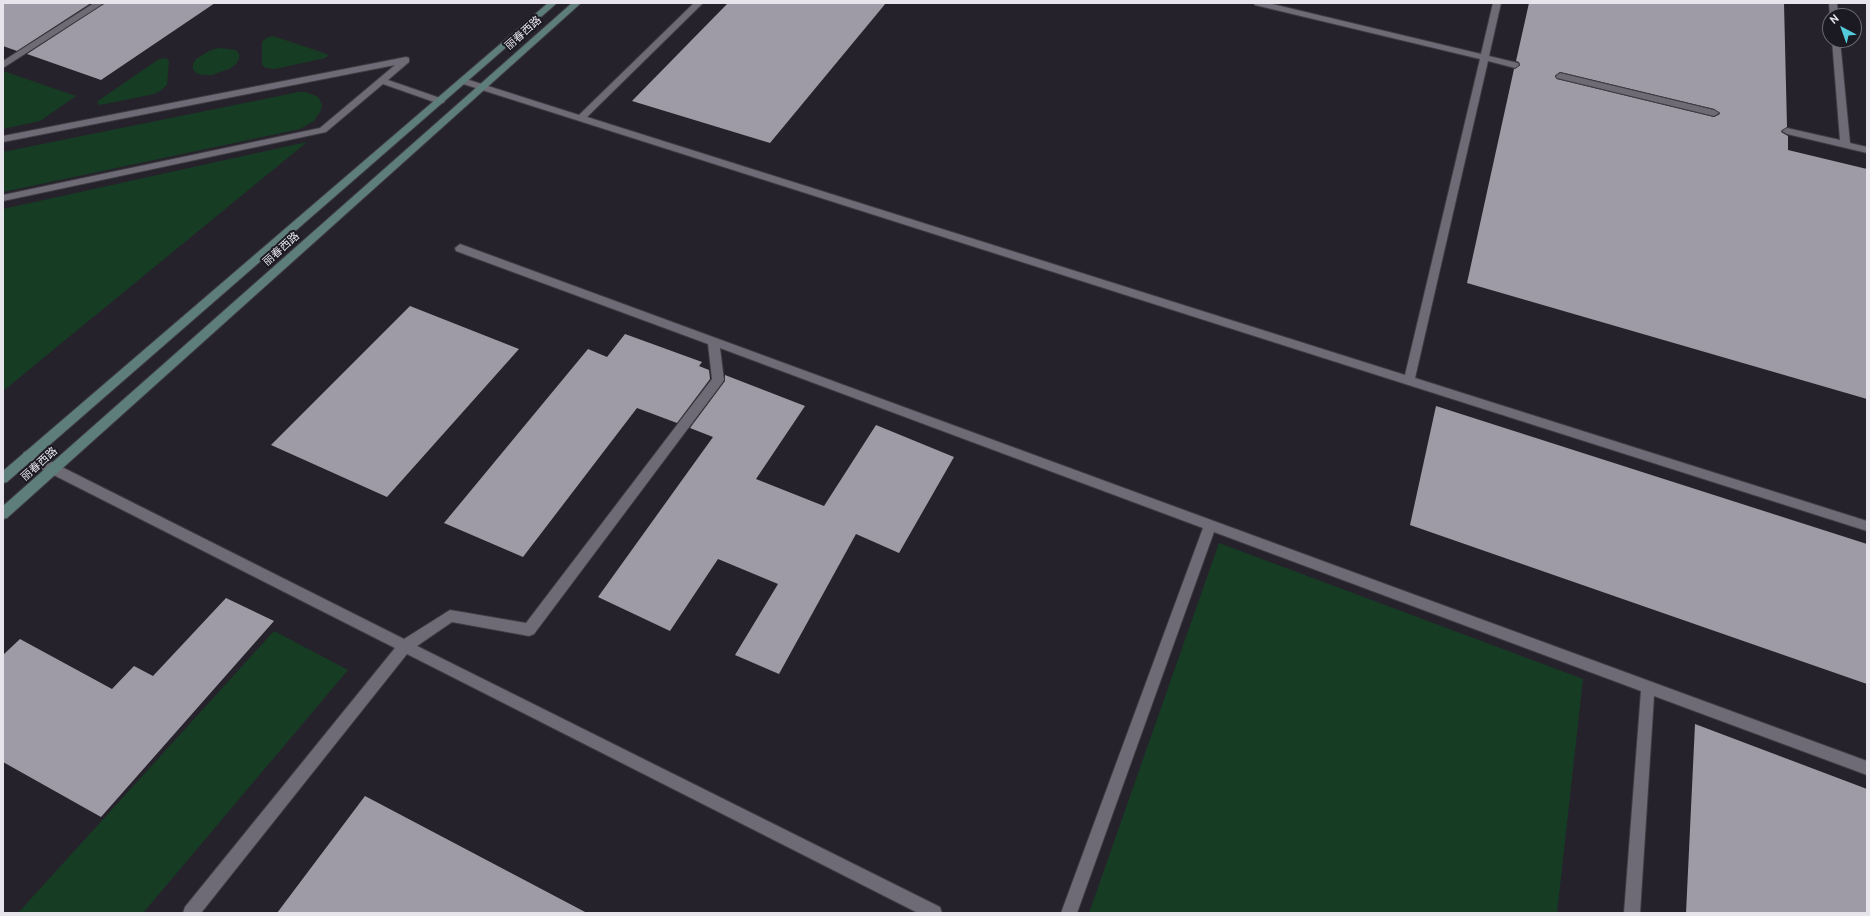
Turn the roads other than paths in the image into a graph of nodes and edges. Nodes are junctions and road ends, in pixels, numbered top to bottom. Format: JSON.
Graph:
{"nodes":[{"id":1,"x":100,"y":3,"type":"edge"},
{"id":2,"x":553,"y":3,"type":"edge"},
{"id":3,"x":577,"y":3,"type":"edge"},
{"id":4,"x":699,"y":3,"type":"edge"},
{"id":5,"x":1258,"y":3,"type":"edge"},
{"id":6,"x":1497,"y":3,"type":"edge"},
{"id":7,"x":1837,"y":48,"type":"edge"},
{"id":8,"x":1484,"y":57,"type":"junction"},
{"id":9,"x":3,"y":65,"type":"edge"},
{"id":10,"x":1515,"y":65,"type":"dead end"},
{"id":11,"x":1560,"y":76,"type":"dead end"},
{"id":12,"x":463,"y":80,"type":"junction"},
{"id":13,"x":382,"y":81,"type":"junction"},
{"id":14,"x":483,"y":87,"type":"junction"},
{"id":15,"x":440,"y":101,"type":"junction"},
{"id":16,"x":1714,"y":113,"type":"dead end"},
{"id":17,"x":581,"y":118,"type":"junction"},
{"id":18,"x":1788,"y":131,"type":"dead end"},
{"id":19,"x":3,"y":139,"type":"edge"},
{"id":20,"x":1845,"y":145,"type":"junction"},
{"id":21,"x":1867,"y":150,"type":"edge"},
{"id":22,"x":3,"y":198,"type":"edge"},
{"id":23,"x":460,"y":248,"type":"dead end"},
{"id":24,"x":713,"y":341,"type":"junction"},
{"id":25,"x":1409,"y":381,"type":"junction"},
{"id":26,"x":28,"y":456,"type":"junction"},
{"id":27,"x":54,"y":469,"type":"junction"},
{"id":28,"x":3,"y":478,"type":"edge"},
{"id":29,"x":3,"y":514,"type":"edge"},
{"id":30,"x":1210,"y":525,"type":"junction"},
{"id":31,"x":1867,"y":526,"type":"edge"},
{"id":32,"x":404,"y":647,"type":"junction"},
{"id":33,"x":1648,"y":687,"type":"junction"},
{"id":34,"x":1867,"y":768,"type":"edge"},
{"id":35,"x":191,"y":913,"type":"edge"},
{"id":36,"x":934,"y":913,"type":"edge"},
{"id":37,"x":1069,"y":913,"type":"edge"},
{"id":38,"x":1632,"y":913,"type":"edge"}],
"edges":[{"from":1,"to":9,"type":"lane"},
{"from":2,"to":12,"type":"main road","name":"丽春西路"},
{"from":3,"to":14,"type":"main road","name":"丽春西路"},
{"from":4,"to":17,"type":"lane"},
{"from":5,"to":8,"type":"lane"},
{"from":6,"to":8,"type":"lane"},
{"from":7,"to":20,"type":"lane"},
{"from":8,"to":10,"type":"lane"},
{"from":8,"to":25,"type":"lane"},
{"from":11,"to":16,"type":"lane"},
{"from":12,"to":14,"type":"lane"},
{"from":12,"to":15,"type":"main road","name":"丽春西路"},
{"from":13,"to":15,"type":"lane"},
{"from":13,"to":19,"type":"lane"},
{"from":13,"to":22,"type":"lane"},
{"from":14,"to":17,"type":"lane"},
{"from":14,"to":27,"type":"main road","name":"丽春西路"},
{"from":15,"to":26,"type":"main road","name":"丽春西路"},
{"from":17,"to":25,"type":"lane"},
{"from":18,"to":20,"type":"lane"},
{"from":20,"to":21,"type":"lane"},
{"from":23,"to":24,"type":"lane"},
{"from":24,"to":30,"type":"lane"},
{"from":24,"to":32,"type":"lane"},
{"from":25,"to":31,"type":"lane"},
{"from":26,"to":27,"type":"lane"},
{"from":26,"to":28,"type":"main road","name":"丽春西路"},
{"from":27,"to":29,"type":"main road","name":"丽春西路"},
{"from":27,"to":32,"type":"lane"},
{"from":30,"to":33,"type":"lane"},
{"from":30,"to":37,"type":"lane"},
{"from":32,"to":35,"type":"lane"},
{"from":32,"to":36,"type":"lane"},
{"from":33,"to":34,"type":"lane"},
{"from":33,"to":38,"type":"lane"}]}
